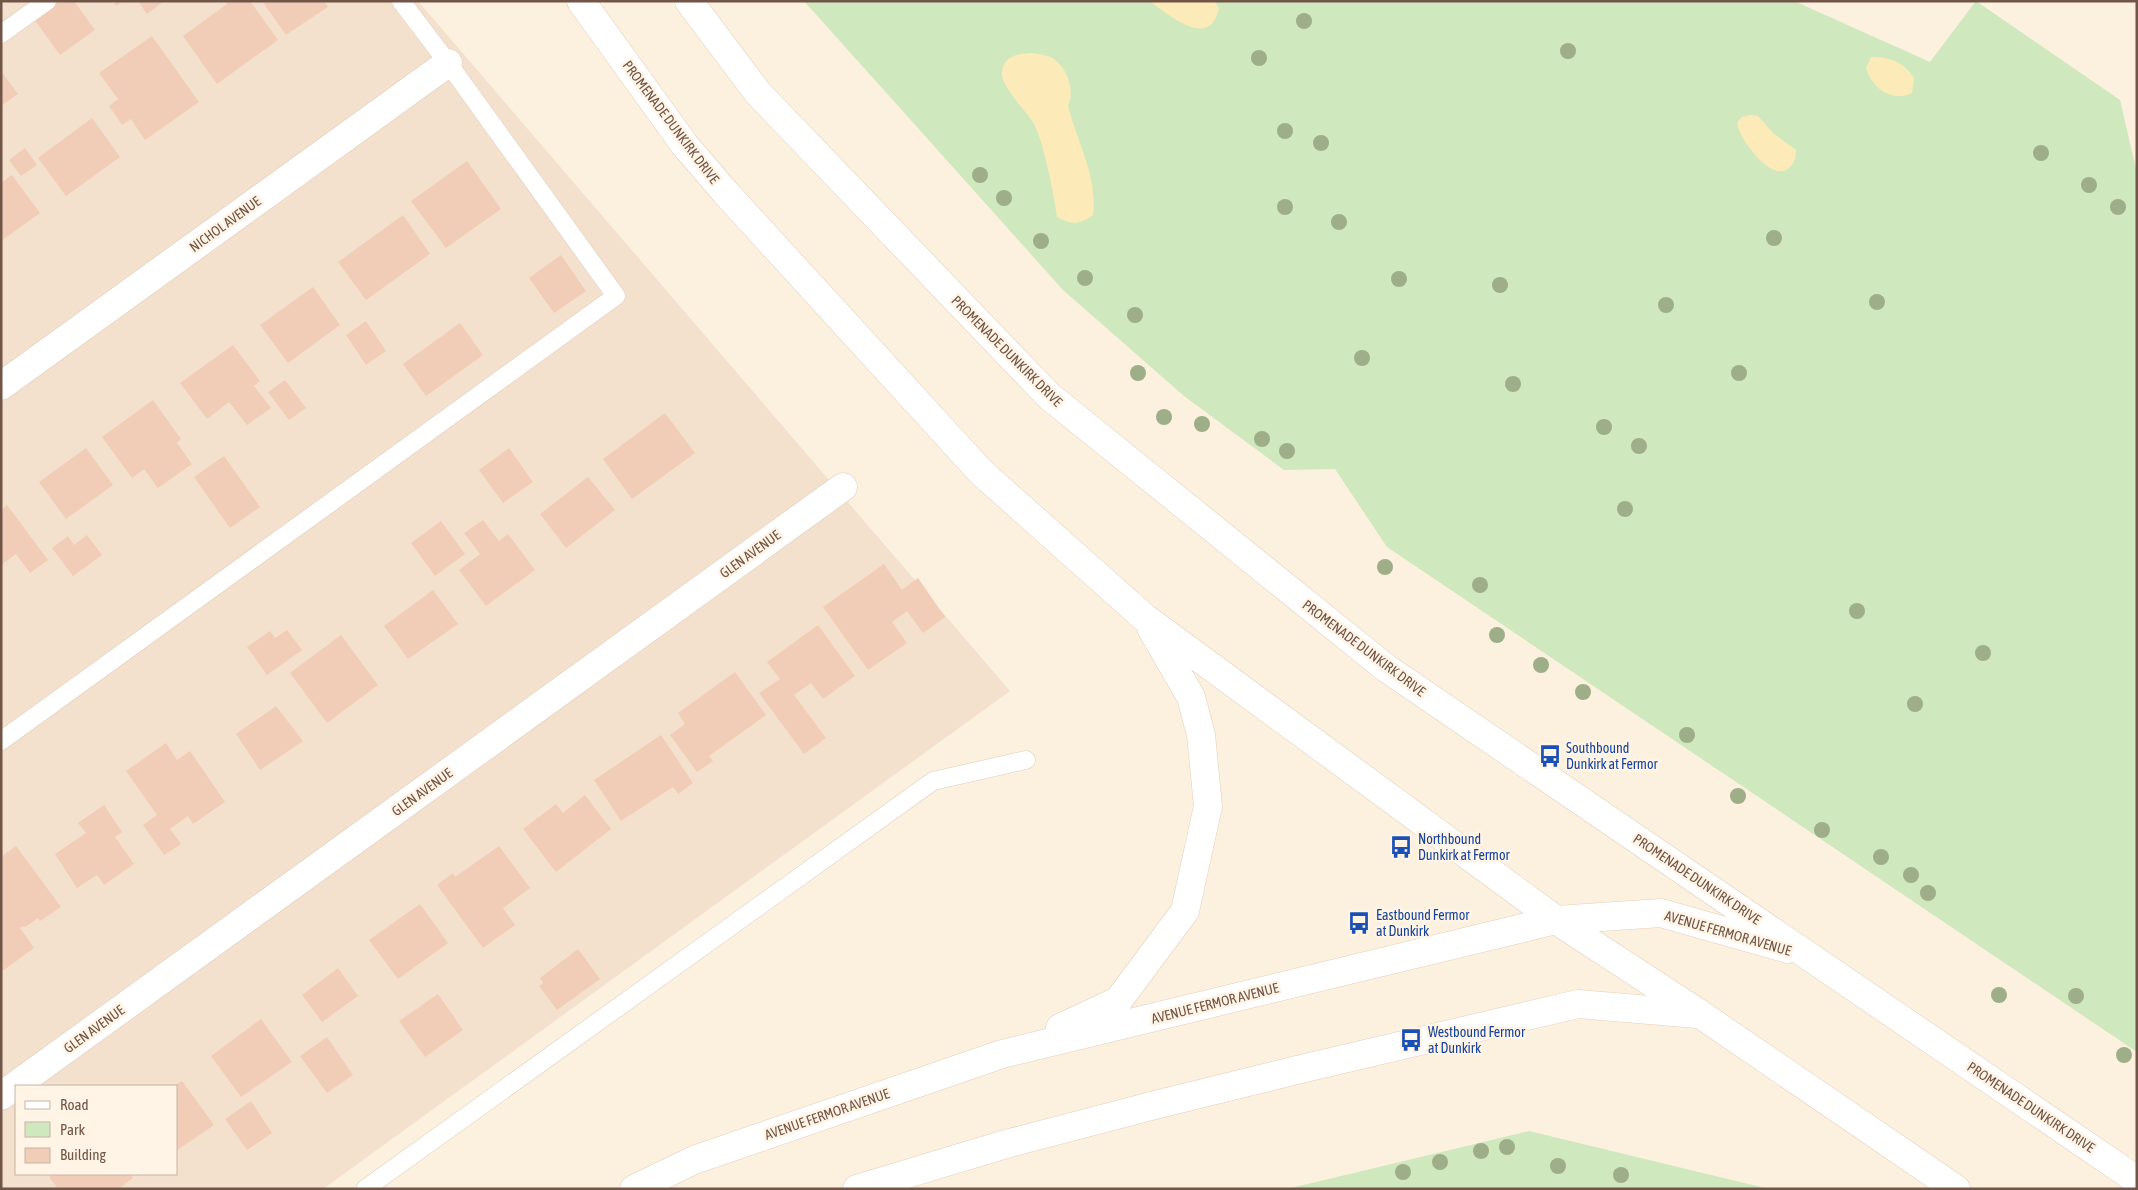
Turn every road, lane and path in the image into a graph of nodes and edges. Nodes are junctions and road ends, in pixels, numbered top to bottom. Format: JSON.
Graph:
{"nodes":[{"id":1,"x":47,"y":1,"type":"edge"},
{"id":2,"x":401,"y":1,"type":"edge"},
{"id":3,"x":581,"y":1,"type":"edge"},
{"id":4,"x":689,"y":1,"type":"edge"},
{"id":5,"x":1,"y":34,"type":"edge"},
{"id":6,"x":448,"y":62,"type":"junction"},
{"id":7,"x":1,"y":386,"type":"edge"},
{"id":8,"x":843,"y":488,"type":"dead end"},
{"id":9,"x":1145,"y":618,"type":"junction"},
{"id":10,"x":1,"y":742,"type":"edge"},
{"id":11,"x":1026,"y":760,"type":"dead end"},
{"id":12,"x":1556,"y":920,"type":"junction"},
{"id":13,"x":1811,"y":956,"type":"junction"},
{"id":14,"x":1700,"y":1014,"type":"junction"},
{"id":15,"x":1002,"y":1054,"type":"junction"},
{"id":16,"x":16,"y":1085,"type":"edge"},
{"id":17,"x":15,"y":1086,"type":"edge"},
{"id":18,"x":1,"y":1096,"type":"edge"},
{"id":19,"x":2137,"y":1180,"type":"edge"},
{"id":20,"x":365,"y":1189,"type":"edge"},
{"id":21,"x":634,"y":1189,"type":"edge"},
{"id":22,"x":857,"y":1189,"type":"edge"},
{"id":23,"x":1956,"y":1189,"type":"edge"}],
"edges":[{"from":1,"to":5,"type":"lane"},
{"from":2,"to":6,"type":"lane"},
{"from":3,"to":9,"type":"main road","name":"PROMENADE DUNKIRK DRIVE"},
{"from":4,"to":13,"type":"main road","name":"PROMENADE DUNKIRK DRIVE"},
{"from":6,"to":7,"type":"main road","name":"NICHOL AVENUE"},
{"from":6,"to":10,"type":"lane"},
{"from":8,"to":16,"type":"main road","name":"GLEN AVENUE"},
{"from":9,"to":12,"type":"main road","name":"PROMENADE DUNKIRK DRIVE"},
{"from":9,"to":15,"type":"main road"},
{"from":11,"to":20,"type":"lane"},
{"from":12,"to":13,"type":"main road","name":"AVENUE FERMOR AVENUE"},
{"from":12,"to":14,"type":"main road","name":"PROMENADE DUNKIRK DRIVE"},
{"from":12,"to":15,"type":"main road","name":"AVENUE FERMOR AVENUE"},
{"from":13,"to":19,"type":"main road","name":"PROMENADE DUNKIRK DRIVE"},
{"from":14,"to":22,"type":"main road"},
{"from":14,"to":23,"type":"main road","name":"PROMENADE DUNKIRK DRIVE"},
{"from":15,"to":21,"type":"main road","name":"AVENUE FERMOR AVENUE"},
{"from":17,"to":18,"type":"main road","name":"GLEN AVENUE"}]}
